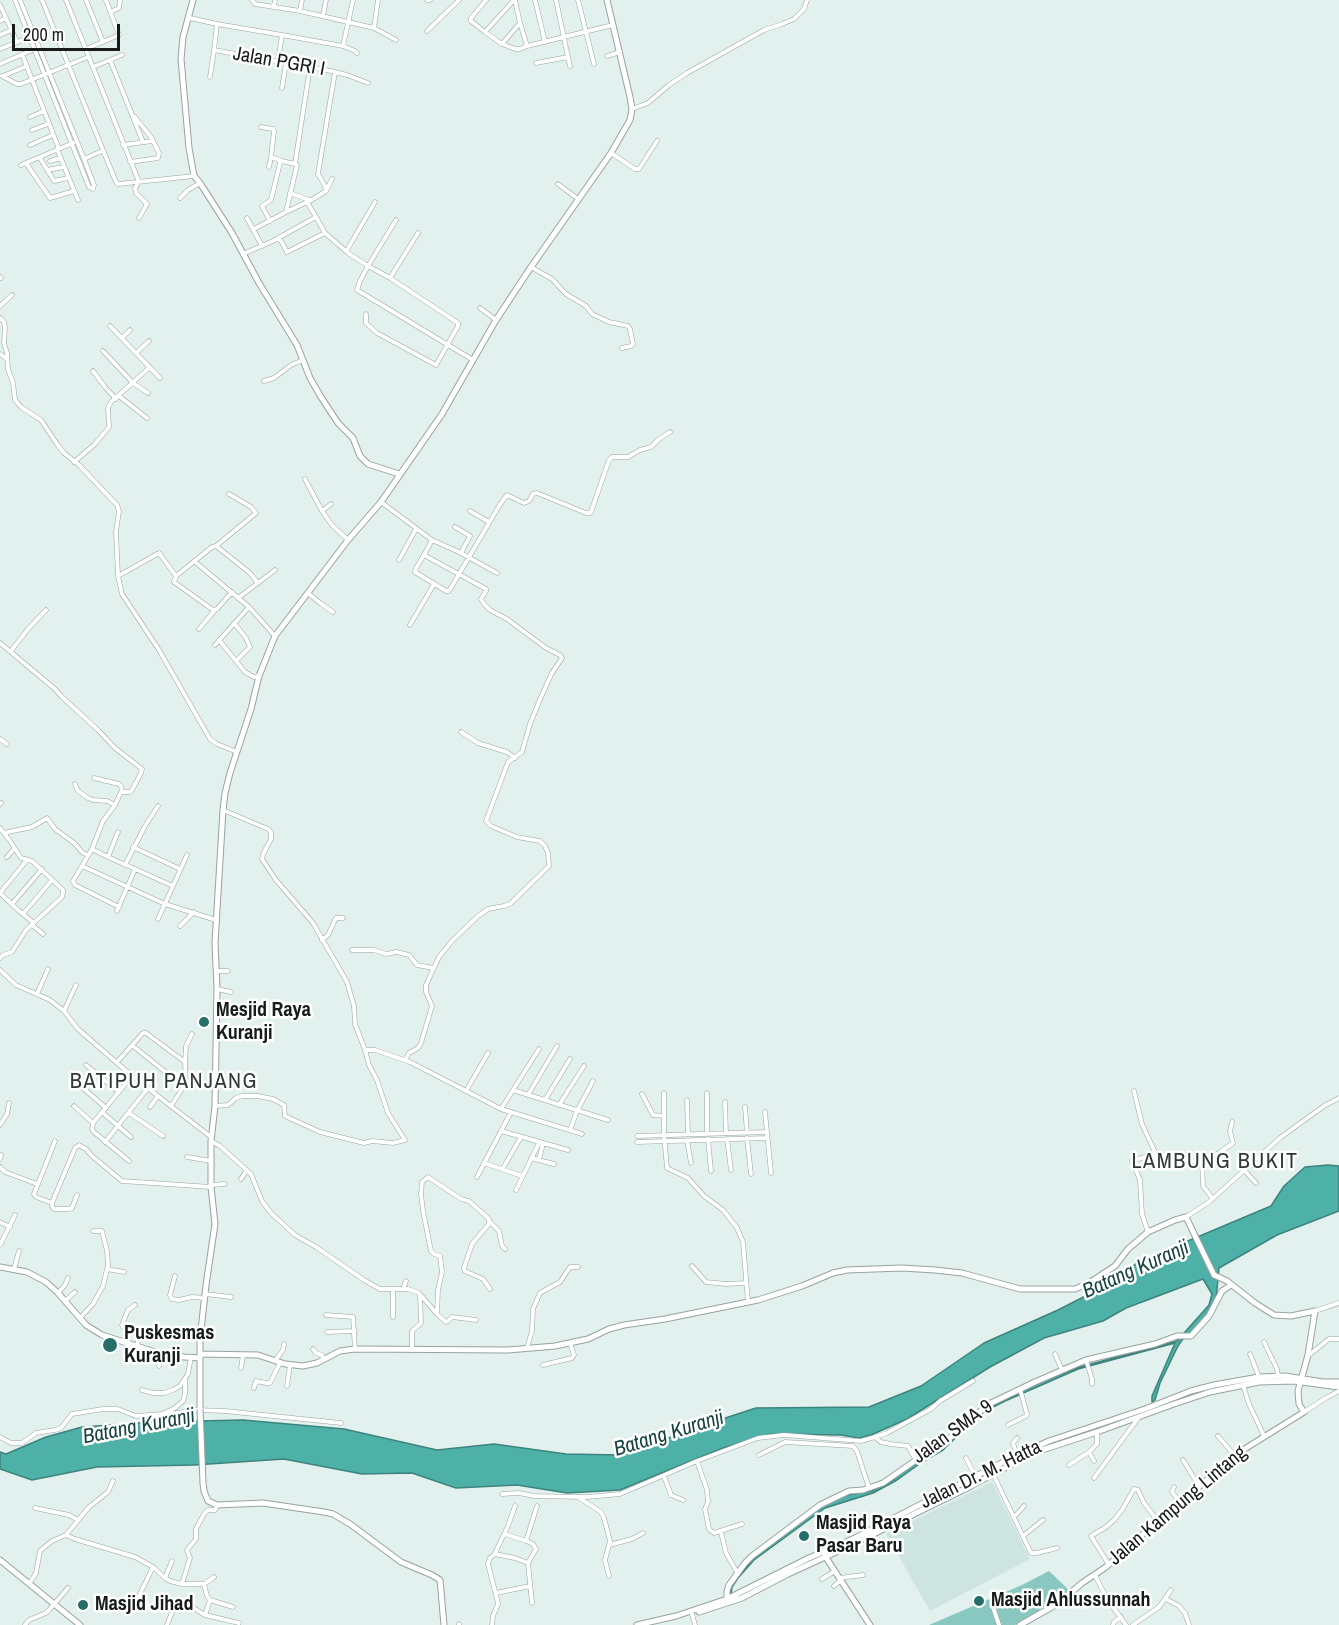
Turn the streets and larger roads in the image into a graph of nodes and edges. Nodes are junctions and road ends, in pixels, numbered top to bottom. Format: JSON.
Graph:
{"nodes":[{"id":1,"x":15,"y":0,"type":"edge"},
{"id":2,"x":20,"y":0,"type":"edge"},
{"id":3,"x":42,"y":0,"type":"edge"},
{"id":4,"x":66,"y":0,"type":"edge"},
{"id":5,"x":86,"y":0,"type":"edge"},
{"id":6,"x":106,"y":0,"type":"edge"},
{"id":7,"x":120,"y":0,"type":"edge"},
{"id":8,"x":193,"y":0,"type":"edge"},
{"id":9,"x":275,"y":0,"type":"edge"},
{"id":10,"x":302,"y":0,"type":"edge"},
{"id":11,"x":326,"y":0,"type":"edge"},
{"id":12,"x":353,"y":0,"type":"edge"},
{"id":13,"x":378,"y":0,"type":"edge"},
{"id":14,"x":459,"y":0,"type":"edge"},
{"id":15,"x":486,"y":0,"type":"edge"},
{"id":16,"x":514,"y":0,"type":"edge"},
{"id":17,"x":535,"y":0,"type":"edge"},
{"id":18,"x":556,"y":0,"type":"edge"},
{"id":19,"x":578,"y":0,"type":"edge"},
{"id":20,"x":607,"y":0,"type":"edge"},
{"id":21,"x":807,"y":0,"type":"edge"},
{"id":22,"x":253,"y":2,"type":"edge"},
{"id":23,"x":0,"y":6,"type":"edge"},
{"id":24,"x":274,"y":6,"type":"junction"},
{"id":25,"x":300,"y":11,"type":"junction"},
{"id":26,"x":111,"y":12,"type":"junction"},
{"id":27,"x":323,"y":16,"type":"junction"},
{"id":28,"x":6,"y":18,"type":"junction"},
{"id":29,"x":190,"y":18,"type":"junction"},
{"id":30,"x":0,"y":21,"type":"edge"},
{"id":31,"x":349,"y":22,"type":"junction"},
{"id":32,"x":520,"y":23,"type":"junction"},
{"id":33,"x":217,"y":24,"type":"junction"},
{"id":34,"x":613,"y":25,"type":"junction"},
{"id":35,"x":374,"y":28,"type":"junction"},
{"id":36,"x":11,"y":30,"type":"junction"},
{"id":37,"x":427,"y":31,"type":"dead end"},
{"id":38,"x":485,"y":32,"type":"junction"},
{"id":39,"x":586,"y":32,"type":"junction"},
{"id":40,"x":0,"y":35,"type":"edge"},
{"id":41,"x":282,"y":35,"type":"junction"},
{"id":42,"x":30,"y":37,"type":"junction"},
{"id":43,"x":564,"y":37,"type":"junction"},
{"id":44,"x":396,"y":40,"type":"dead end"},
{"id":45,"x":17,"y":42,"type":"junction"},
{"id":46,"x":104,"y":42,"type":"junction"},
{"id":47,"x":544,"y":42,"type":"junction"},
{"id":48,"x":502,"y":44,"type":"junction"},
{"id":49,"x":343,"y":46,"type":"junction"},
{"id":50,"x":527,"y":46,"type":"junction"},
{"id":51,"x":0,"y":49,"type":"edge"},
{"id":52,"x":86,"y":49,"type":"junction"},
{"id":53,"x":35,"y":50,"type":"junction"},
{"id":54,"x":214,"y":50,"type":"junction"},
{"id":55,"x":620,"y":52,"type":"junction"},
{"id":56,"x":357,"y":53,"type":"dead end"},
{"id":57,"x":22,"y":54,"type":"junction"},
{"id":58,"x":122,"y":55,"type":"dead end"},
{"id":59,"x":607,"y":56,"type":"dead end"},
{"id":60,"x":88,"y":57,"type":"junction"},
{"id":61,"x":568,"y":57,"type":"junction"},
{"id":62,"x":110,"y":60,"type":"junction"},
{"id":63,"x":278,"y":62,"type":"junction"},
{"id":64,"x":286,"y":63,"type":"junction"},
{"id":65,"x":536,"y":63,"type":"dead end"},
{"id":66,"x":0,"y":64,"type":"edge"},
{"id":67,"x":68,"y":64,"type":"junction"},
{"id":68,"x":594,"y":64,"type":"dead end"},
{"id":69,"x":27,"y":66,"type":"junction"},
{"id":70,"x":570,"y":66,"type":"dead end"},
{"id":71,"x":93,"y":67,"type":"junction"},
{"id":72,"x":310,"y":67,"type":"junction"},
{"id":73,"x":335,"y":72,"type":"junction"},
{"id":74,"x":47,"y":73,"type":"junction"},
{"id":75,"x":1,"y":76,"type":"edge"},
{"id":76,"x":210,"y":77,"type":"dead end"},
{"id":77,"x":32,"y":79,"type":"junction"},
{"id":78,"x":368,"y":83,"type":"dead end"},
{"id":79,"x":282,"y":88,"type":"dead end"},
{"id":80,"x":632,"y":109,"type":"junction"},
{"id":81,"x":44,"y":111,"type":"junction"},
{"id":82,"x":132,"y":113,"type":"junction"},
{"id":83,"x":30,"y":117,"type":"dead end"},
{"id":84,"x":48,"y":124,"type":"junction"},
{"id":85,"x":261,"y":127,"type":"dead end"},
{"id":86,"x":32,"y":130,"type":"dead end"},
{"id":87,"x":53,"y":135,"type":"junction"},
{"id":88,"x":152,"y":141,"type":"junction"},
{"id":89,"x":657,"y":141,"type":"dead end"},
{"id":90,"x":143,"y":142,"type":"junction"},
{"id":91,"x":74,"y":143,"type":"junction"},
{"id":92,"x":30,"y":145,"type":"dead end"},
{"id":93,"x":123,"y":145,"type":"junction"},
{"id":94,"x":58,"y":149,"type":"junction"},
{"id":95,"x":103,"y":151,"type":"junction"},
{"id":96,"x":611,"y":153,"type":"junction"},
{"id":97,"x":271,"y":157,"type":"junction"},
{"id":98,"x":40,"y":158,"type":"junction"},
{"id":99,"x":61,"y":158,"type":"junction"},
{"id":100,"x":84,"y":159,"type":"junction"},
{"id":101,"x":50,"y":161,"type":"dead end"},
{"id":102,"x":282,"y":161,"type":"junction"},
{"id":103,"x":130,"y":162,"type":"junction"},
{"id":104,"x":26,"y":163,"type":"junction"},
{"id":105,"x":295,"y":164,"type":"junction"},
{"id":106,"x":21,"y":165,"type":"dead end"},
{"id":107,"x":64,"y":166,"type":"junction"},
{"id":108,"x":269,"y":167,"type":"dead end"},
{"id":109,"x":47,"y":170,"type":"junction"},
{"id":110,"x":194,"y":176,"type":"junction"},
{"id":111,"x":68,"y":178,"type":"junction"},
{"id":112,"x":332,"y":179,"type":"dead end"},
{"id":113,"x":139,"y":182,"type":"junction"},
{"id":114,"x":200,"y":183,"type":"junction"},
{"id":115,"x":558,"y":184,"type":"dead end"},
{"id":116,"x":74,"y":191,"type":"junction"},
{"id":117,"x":326,"y":191,"type":"junction"},
{"id":118,"x":290,"y":193,"type":"junction"},
{"id":119,"x":180,"y":198,"type":"dead end"},
{"id":120,"x":578,"y":198,"type":"junction"},
{"id":121,"x":78,"y":200,"type":"dead end"},
{"id":122,"x":309,"y":201,"type":"junction"},
{"id":123,"x":375,"y":202,"type":"dead end"},
{"id":124,"x":286,"y":213,"type":"junction"},
{"id":125,"x":316,"y":217,"type":"junction"},
{"id":126,"x":139,"y":218,"type":"dead end"},
{"id":127,"x":247,"y":218,"type":"dead end"},
{"id":128,"x":396,"y":220,"type":"dead end"},
{"id":129,"x":270,"y":221,"type":"junction"},
{"id":130,"x":254,"y":230,"type":"junction"},
{"id":131,"x":326,"y":233,"type":"junction"},
{"id":132,"x":418,"y":233,"type":"dead end"},
{"id":133,"x":279,"y":237,"type":"junction"},
{"id":134,"x":262,"y":246,"type":"junction"},
{"id":135,"x":348,"y":253,"type":"junction"},
{"id":136,"x":243,"y":254,"type":"junction"},
{"id":137,"x":368,"y":266,"type":"junction"},
{"id":138,"x":531,"y":267,"type":"junction"},
{"id":139,"x":390,"y":278,"type":"junction"},
{"id":140,"x":12,"y":295,"type":"dead end"},
{"id":141,"x":0,"y":306,"type":"edge"},
{"id":142,"x":480,"y":308,"type":"dead end"},
{"id":143,"x":366,"y":314,"type":"dead end"},
{"id":144,"x":0,"y":318,"type":"edge"},
{"id":145,"x":496,"y":320,"type":"junction"},
{"id":146,"x":110,"y":326,"type":"dead end"},
{"id":147,"x":130,"y":330,"type":"dead end"},
{"id":148,"x":122,"y":338,"type":"junction"},
{"id":149,"x":149,"y":341,"type":"dead end"},
{"id":150,"x":448,"y":346,"type":"junction"},
{"id":151,"x":622,"y":348,"type":"dead end"},
{"id":152,"x":103,"y":351,"type":"dead end"},
{"id":153,"x":136,"y":353,"type":"junction"},
{"id":154,"x":0,"y":354,"type":"edge"},
{"id":155,"x":7,"y":359,"type":"junction"},
{"id":156,"x":303,"y":359,"type":"junction"},
{"id":157,"x":474,"y":360,"type":"junction"},
{"id":158,"x":150,"y":367,"type":"junction"},
{"id":159,"x":93,"y":371,"type":"dead end"},
{"id":160,"x":160,"y":378,"type":"dead end"},
{"id":161,"x":264,"y":381,"type":"dead end"},
{"id":162,"x":133,"y":383,"type":"junction"},
{"id":163,"x":148,"y":393,"type":"dead end"},
{"id":164,"x":117,"y":397,"type":"junction"},
{"id":165,"x":147,"y":418,"type":"dead end"},
{"id":166,"x":670,"y":432,"type":"dead end"},
{"id":167,"x":74,"y":462,"type":"junction"},
{"id":168,"x":399,"y":474,"type":"junction"},
{"id":169,"x":305,"y":479,"type":"dead end"},
{"id":170,"x":229,"y":494,"type":"dead end"},
{"id":171,"x":381,"y":502,"type":"junction"},
{"id":172,"x":331,"y":504,"type":"dead end"},
{"id":173,"x":470,"y":511,"type":"dead end"},
{"id":174,"x":322,"y":512,"type":"junction"},
{"id":175,"x":489,"y":522,"type":"junction"},
{"id":176,"x":455,"y":527,"type":"dead end"},
{"id":177,"x":416,"y":528,"type":"junction"},
{"id":178,"x":470,"y":536,"type":"junction"},
{"id":179,"x":479,"y":539,"type":"junction"},
{"id":180,"x":348,"y":540,"type":"junction"},
{"id":181,"x":432,"y":540,"type":"junction"},
{"id":182,"x":216,"y":546,"type":"junction"},
{"id":183,"x":460,"y":553,"type":"junction"},
{"id":184,"x":424,"y":555,"type":"junction"},
{"id":185,"x":469,"y":558,"type":"junction"},
{"id":186,"x":399,"y":560,"type":"dead end"},
{"id":187,"x":194,"y":561,"type":"junction"},
{"id":188,"x":275,"y":570,"type":"dead end"},
{"id":189,"x":497,"y":573,"type":"dead end"},
{"id":190,"x":459,"y":575,"type":"junction"},
{"id":191,"x":118,"y":576,"type":"junction"},
{"id":192,"x":176,"y":576,"type":"junction"},
{"id":193,"x":258,"y":582,"type":"junction"},
{"id":194,"x":434,"y":584,"type":"junction"},
{"id":195,"x":232,"y":592,"type":"junction"},
{"id":196,"x":307,"y":592,"type":"junction"},
{"id":197,"x":238,"y":598,"type":"junction"},
{"id":198,"x":249,"y":607,"type":"junction"},
{"id":199,"x":46,"y":610,"type":"dead end"},
{"id":200,"x":215,"y":610,"type":"junction"},
{"id":201,"x":333,"y":612,"type":"dead end"},
{"id":202,"x":234,"y":623,"type":"junction"},
{"id":203,"x":410,"y":625,"type":"dead end"},
{"id":204,"x":199,"y":629,"type":"dead end"},
{"id":205,"x":275,"y":636,"type":"junction"},
{"id":206,"x":219,"y":640,"type":"junction"},
{"id":207,"x":0,"y":643,"type":"edge"},
{"id":208,"x":215,"y":645,"type":"dead end"},
{"id":209,"x":11,"y":651,"type":"junction"},
{"id":210,"x":236,"y":661,"type":"junction"},
{"id":211,"x":259,"y":676,"type":"junction"},
{"id":212,"x":461,"y":732,"type":"dead end"},
{"id":213,"x":0,"y":740,"type":"edge"},
{"id":214,"x":7,"y":744,"type":"dead end"},
{"id":215,"x":238,"y":752,"type":"junction"},
{"id":216,"x":516,"y":758,"type":"junction"},
{"id":217,"x":94,"y":778,"type":"dead end"},
{"id":218,"x":75,"y":784,"type":"dead end"},
{"id":219,"x":122,"y":792,"type":"junction"},
{"id":220,"x":115,"y":805,"type":"junction"},
{"id":221,"x":158,"y":806,"type":"dead end"},
{"id":222,"x":223,"y":810,"type":"junction"},
{"id":223,"x":0,"y":828,"type":"edge"},
{"id":224,"x":118,"y":832,"type":"dead end"},
{"id":225,"x":5,"y":834,"type":"junction"},
{"id":226,"x":133,"y":847,"type":"junction"},
{"id":227,"x":14,"y":849,"type":"junction"},
{"id":228,"x":92,"y":849,"type":"junction"},
{"id":229,"x":88,"y":855,"type":"junction"},
{"id":230,"x":187,"y":855,"type":"dead end"},
{"id":231,"x":7,"y":857,"type":"dead end"},
{"id":232,"x":108,"y":857,"type":"junction"},
{"id":233,"x":28,"y":859,"type":"junction"},
{"id":234,"x":125,"y":865,"type":"junction"},
{"id":235,"x":82,"y":866,"type":"junction"},
{"id":236,"x":135,"y":869,"type":"junction"},
{"id":237,"x":180,"y":869,"type":"junction"},
{"id":238,"x":42,"y":870,"type":"junction"},
{"id":239,"x":52,"y":880,"type":"junction"},
{"id":240,"x":173,"y":886,"type":"junction"},
{"id":241,"x":128,"y":889,"type":"junction"},
{"id":242,"x":12,"y":904,"type":"junction"},
{"id":243,"x":165,"y":904,"type":"junction"},
{"id":244,"x":194,"y":912,"type":"junction"},
{"id":245,"x":22,"y":914,"type":"junction"},
{"id":246,"x":343,"y":918,"type":"dead end"},
{"id":247,"x":158,"y":920,"type":"dead end"},
{"id":248,"x":217,"y":920,"type":"junction"},
{"id":249,"x":33,"y":924,"type":"junction"},
{"id":250,"x":180,"y":926,"type":"dead end"},
{"id":251,"x":43,"y":934,"type":"dead end"},
{"id":252,"x":322,"y":940,"type":"junction"},
{"id":253,"x":352,"y":950,"type":"dead end"},
{"id":254,"x":0,"y":958,"type":"edge"},
{"id":255,"x":433,"y":968,"type":"junction"},
{"id":256,"x":48,"y":969,"type":"dead end"},
{"id":257,"x":0,"y":970,"type":"edge"},
{"id":258,"x":216,"y":971,"type":"junction"},
{"id":259,"x":228,"y":971,"type":"dead end"},
{"id":260,"x":76,"y":985,"type":"dead end"},
{"id":261,"x":217,"y":989,"type":"junction"},
{"id":262,"x":231,"y":992,"type":"dead end"},
{"id":263,"x":37,"y":994,"type":"junction"},
{"id":264,"x":64,"y":1011,"type":"junction"},
{"id":265,"x":192,"y":1034,"type":"dead end"},
{"id":266,"x":133,"y":1046,"type":"junction"},
{"id":267,"x":557,"y":1046,"type":"dead end"},
{"id":268,"x":539,"y":1049,"type":"dead end"},
{"id":269,"x":365,"y":1050,"type":"junction"},
{"id":270,"x":488,"y":1053,"type":"dead end"},
{"id":271,"x":570,"y":1059,"type":"dead end"},
{"id":272,"x":405,"y":1060,"type":"junction"},
{"id":273,"x":117,"y":1062,"type":"junction"},
{"id":274,"x":185,"y":1062,"type":"junction"},
{"id":275,"x":86,"y":1065,"type":"dead end"},
{"id":276,"x":584,"y":1066,"type":"dead end"},
{"id":277,"x":132,"y":1076,"type":"junction"},
{"id":278,"x":593,"y":1081,"type":"dead end"},
{"id":279,"x":184,"y":1087,"type":"junction"},
{"id":280,"x":83,"y":1088,"type":"dead end"},
{"id":281,"x":148,"y":1088,"type":"junction"},
{"id":282,"x":513,"y":1090,"type":"junction"},
{"id":283,"x":465,"y":1091,"type":"junction"},
{"id":284,"x":1134,"y":1091,"type":"dead end"},
{"id":285,"x":119,"y":1092,"type":"junction"},
{"id":286,"x":664,"y":1093,"type":"dead end"},
{"id":287,"x":707,"y":1093,"type":"dead end"},
{"id":288,"x":642,"y":1094,"type":"dead end"},
{"id":289,"x":528,"y":1095,"type":"junction"},
{"id":290,"x":158,"y":1096,"type":"junction"},
{"id":291,"x":1339,"y":1098,"type":"edge"},
{"id":292,"x":545,"y":1100,"type":"junction"},
{"id":293,"x":687,"y":1100,"type":"dead end"},
{"id":294,"x":725,"y":1102,"type":"dead end"},
{"id":295,"x":9,"y":1103,"type":"dead end"},
{"id":296,"x":559,"y":1105,"type":"junction"},
{"id":297,"x":74,"y":1106,"type":"dead end"},
{"id":298,"x":214,"y":1106,"type":"junction"},
{"id":299,"x":150,"y":1107,"type":"dead end"},
{"id":300,"x":171,"y":1107,"type":"junction"},
{"id":301,"x":745,"y":1107,"type":"dead end"},
{"id":302,"x":501,"y":1109,"type":"junction"},
{"id":303,"x":104,"y":1110,"type":"junction"},
{"id":304,"x":577,"y":1111,"type":"junction"},
{"id":305,"x":511,"y":1112,"type":"junction"},
{"id":306,"x":765,"y":1112,"type":"dead end"},
{"id":307,"x":129,"y":1113,"type":"junction"},
{"id":308,"x":664,"y":1116,"type":"junction"},
{"id":309,"x":608,"y":1120,"type":"dead end"},
{"id":310,"x":1232,"y":1122,"type":"dead end"},
{"id":311,"x":93,"y":1123,"type":"junction"},
{"id":312,"x":0,"y":1125,"type":"edge"},
{"id":313,"x":118,"y":1126,"type":"junction"},
{"id":314,"x":570,"y":1130,"type":"junction"},
{"id":315,"x":501,"y":1131,"type":"junction"},
{"id":316,"x":747,"y":1132,"type":"junction"},
{"id":317,"x":766,"y":1132,"type":"junction"},
{"id":318,"x":582,"y":1134,"type":"dead end"},
{"id":319,"x":688,"y":1134,"type":"junction"},
{"id":320,"x":164,"y":1136,"type":"dead end"},
{"id":321,"x":727,"y":1136,"type":"junction"},
{"id":322,"x":131,"y":1137,"type":"dead end"},
{"id":323,"x":521,"y":1137,"type":"junction"},
{"id":324,"x":708,"y":1137,"type":"junction"},
{"id":325,"x":665,"y":1138,"type":"junction"},
{"id":326,"x":747,"y":1138,"type":"junction"},
{"id":327,"x":767,"y":1138,"type":"junction"},
{"id":328,"x":211,"y":1139,"type":"junction"},
{"id":329,"x":637,"y":1139,"type":"dead end"},
{"id":330,"x":687,"y":1140,"type":"junction"},
{"id":331,"x":55,"y":1141,"type":"dead end"},
{"id":332,"x":105,"y":1142,"type":"junction"},
{"id":333,"x":541,"y":1143,"type":"junction"},
{"id":334,"x":568,"y":1150,"type":"dead end"},
{"id":335,"x":1155,"y":1154,"type":"junction"},
{"id":336,"x":187,"y":1157,"type":"dead end"},
{"id":337,"x":531,"y":1158,"type":"junction"},
{"id":338,"x":538,"y":1160,"type":"junction"},
{"id":339,"x":1202,"y":1160,"type":"junction"},
{"id":340,"x":129,"y":1161,"type":"dead end"},
{"id":341,"x":211,"y":1161,"type":"junction"},
{"id":342,"x":484,"y":1163,"type":"junction"},
{"id":343,"x":691,"y":1163,"type":"dead end"},
{"id":344,"x":554,"y":1164,"type":"dead end"},
{"id":345,"x":0,"y":1167,"type":"edge"},
{"id":346,"x":503,"y":1168,"type":"junction"},
{"id":347,"x":247,"y":1170,"type":"junction"},
{"id":348,"x":731,"y":1170,"type":"dead end"},
{"id":349,"x":1244,"y":1170,"type":"junction"},
{"id":350,"x":711,"y":1171,"type":"dead end"},
{"id":351,"x":771,"y":1173,"type":"dead end"},
{"id":352,"x":751,"y":1174,"type":"dead end"},
{"id":353,"x":522,"y":1176,"type":"junction"},
{"id":354,"x":477,"y":1177,"type":"dead end"},
{"id":355,"x":241,"y":1179,"type":"dead end"},
{"id":356,"x":1256,"y":1183,"type":"dead end"},
{"id":357,"x":37,"y":1184,"type":"junction"},
{"id":358,"x":225,"y":1184,"type":"dead end"},
{"id":359,"x":211,"y":1186,"type":"junction"},
{"id":360,"x":516,"y":1190,"type":"dead end"},
{"id":361,"x":77,"y":1195,"type":"dead end"},
{"id":362,"x":1213,"y":1199,"type":"junction"},
{"id":363,"x":52,"y":1203,"type":"junction"},
{"id":364,"x":15,"y":1215,"type":"dead end"},
{"id":365,"x":1186,"y":1217,"type":"junction"},
{"id":366,"x":0,"y":1222,"type":"edge"},
{"id":367,"x":490,"y":1222,"type":"junction"},
{"id":368,"x":9,"y":1227,"type":"junction"},
{"id":369,"x":93,"y":1231,"type":"dead end"},
{"id":370,"x":1148,"y":1232,"type":"junction"},
{"id":371,"x":0,"y":1243,"type":"edge"},
{"id":372,"x":505,"y":1249,"type":"dead end"},
{"id":373,"x":20,"y":1251,"type":"dead end"},
{"id":374,"x":692,"y":1266,"type":"dead end"},
{"id":375,"x":0,"y":1267,"type":"edge"},
{"id":376,"x":578,"y":1267,"type":"dead end"},
{"id":377,"x":14,"y":1269,"type":"junction"},
{"id":378,"x":107,"y":1269,"type":"junction"},
{"id":379,"x":124,"y":1272,"type":"dead end"},
{"id":380,"x":175,"y":1276,"type":"dead end"},
{"id":381,"x":68,"y":1278,"type":"dead end"},
{"id":382,"x":406,"y":1281,"type":"dead end"},
{"id":383,"x":746,"y":1283,"type":"junction"},
{"id":384,"x":1232,"y":1285,"type":"junction"},
{"id":385,"x":403,"y":1289,"type":"junction"},
{"id":386,"x":490,"y":1289,"type":"dead end"},
{"id":387,"x":393,"y":1290,"type":"junction"},
{"id":388,"x":75,"y":1292,"type":"dead end"},
{"id":389,"x":58,"y":1293,"type":"junction"},
{"id":390,"x":420,"y":1294,"type":"junction"},
{"id":391,"x":205,"y":1296,"type":"junction"},
{"id":392,"x":231,"y":1297,"type":"dead end"},
{"id":393,"x":65,"y":1301,"type":"junction"},
{"id":394,"x":748,"y":1302,"type":"junction"},
{"id":395,"x":1339,"y":1303,"type":"edge"},
{"id":396,"x":135,"y":1305,"type":"dead end"},
{"id":397,"x":1315,"y":1311,"type":"junction"},
{"id":398,"x":436,"y":1314,"type":"junction"},
{"id":399,"x":326,"y":1315,"type":"dead end"},
{"id":400,"x":393,"y":1317,"type":"dead end"},
{"id":401,"x":79,"y":1319,"type":"junction"},
{"id":402,"x":476,"y":1320,"type":"dead end"},
{"id":403,"x":355,"y":1331,"type":"junction"},
{"id":404,"x":327,"y":1332,"type":"dead end"},
{"id":405,"x":1339,"y":1339,"type":"edge"},
{"id":406,"x":1264,"y":1342,"type":"dead end"},
{"id":407,"x":284,"y":1344,"type":"dead end"},
{"id":408,"x":571,"y":1346,"type":"junction"},
{"id":409,"x":137,"y":1347,"type":"junction"},
{"id":410,"x":313,"y":1349,"type":"dead end"},
{"id":411,"x":355,"y":1349,"type":"junction"},
{"id":412,"x":526,"y":1349,"type":"junction"},
{"id":413,"x":412,"y":1350,"type":"junction"},
{"id":414,"x":162,"y":1354,"type":"junction"},
{"id":415,"x":1055,"y":1354,"type":"dead end"},
{"id":416,"x":1250,"y":1354,"type":"dead end"},
{"id":417,"x":243,"y":1355,"type":"junction"},
{"id":418,"x":1308,"y":1355,"type":"junction"},
{"id":419,"x":200,"y":1356,"type":"junction"},
{"id":420,"x":191,"y":1357,"type":"junction"},
{"id":421,"x":324,"y":1360,"type":"junction"},
{"id":422,"x":277,"y":1362,"type":"junction"},
{"id":423,"x":1087,"y":1364,"type":"junction"},
{"id":424,"x":290,"y":1365,"type":"junction"},
{"id":425,"x":543,"y":1365,"type":"dead end"},
{"id":426,"x":159,"y":1366,"type":"dead end"},
{"id":427,"x":241,"y":1368,"type":"dead end"},
{"id":428,"x":1062,"y":1370,"type":"junction"},
{"id":429,"x":1278,"y":1376,"type":"junction"},
{"id":430,"x":1259,"y":1377,"type":"junction"},
{"id":431,"x":185,"y":1379,"type":"junction"},
{"id":432,"x":1301,"y":1380,"type":"junction"},
{"id":433,"x":973,"y":1382,"type":"dead end"},
{"id":434,"x":1339,"y":1382,"type":"edge"},
{"id":435,"x":1092,"y":1384,"type":"dead end"},
{"id":436,"x":1243,"y":1385,"type":"junction"},
{"id":437,"x":287,"y":1386,"type":"dead end"},
{"id":438,"x":254,"y":1388,"type":"dead end"},
{"id":439,"x":1339,"y":1389,"type":"edge"},
{"id":440,"x":142,"y":1390,"type":"dead end"},
{"id":441,"x":1021,"y":1391,"type":"junction"},
{"id":442,"x":1304,"y":1412,"type":"junction"},
{"id":443,"x":163,"y":1414,"type":"junction"},
{"id":444,"x":1134,"y":1417,"type":"junction"},
{"id":445,"x":341,"y":1423,"type":"dead end"},
{"id":446,"x":1008,"y":1425,"type":"dead end"},
{"id":447,"x":1097,"y":1432,"type":"junction"},
{"id":448,"x":1218,"y":1436,"type":"dead end"},
{"id":449,"x":1264,"y":1436,"type":"junction"},
{"id":450,"x":0,"y":1437,"type":"edge"},
{"id":451,"x":875,"y":1437,"type":"junction"},
{"id":452,"x":1017,"y":1438,"type":"dead end"},
{"id":453,"x":1089,"y":1452,"type":"junction"},
{"id":454,"x":759,"y":1455,"type":"dead end"},
{"id":455,"x":1235,"y":1456,"type":"junction"},
{"id":456,"x":966,"y":1458,"type":"dead end"},
{"id":457,"x":1015,"y":1458,"type":"junction"},
{"id":458,"x":916,"y":1460,"type":"junction"},
{"id":459,"x":1183,"y":1460,"type":"dead end"},
{"id":460,"x":697,"y":1461,"type":"junction"},
{"id":461,"x":1094,"y":1461,"type":"dead end"},
{"id":462,"x":1069,"y":1465,"type":"dead end"},
{"id":463,"x":993,"y":1474,"type":"junction"},
{"id":464,"x":664,"y":1476,"type":"junction"},
{"id":465,"x":975,"y":1476,"type":"junction"},
{"id":466,"x":1094,"y":1478,"type":"dead end"},
{"id":467,"x":113,"y":1481,"type":"dead end"},
{"id":468,"x":1199,"y":1486,"type":"junction"},
{"id":469,"x":869,"y":1488,"type":"junction"},
{"id":470,"x":1174,"y":1488,"type":"dead end"},
{"id":471,"x":502,"y":1494,"type":"dead end"},
{"id":472,"x":578,"y":1497,"type":"junction"},
{"id":473,"x":683,"y":1500,"type":"dead end"},
{"id":474,"x":1180,"y":1502,"type":"junction"},
{"id":475,"x":217,"y":1506,"type":"junction"},
{"id":476,"x":516,"y":1506,"type":"dead end"},
{"id":477,"x":537,"y":1506,"type":"dead end"},
{"id":478,"x":1024,"y":1506,"type":"dead end"},
{"id":479,"x":35,"y":1508,"type":"dead end"},
{"id":480,"x":1014,"y":1517,"type":"junction"},
{"id":481,"x":78,"y":1520,"type":"junction"},
{"id":482,"x":1043,"y":1520,"type":"dead end"},
{"id":483,"x":1158,"y":1521,"type":"junction"},
{"id":484,"x":742,"y":1524,"type":"dead end"},
{"id":485,"x":876,"y":1530,"type":"junction"},
{"id":486,"x":721,"y":1531,"type":"junction"},
{"id":487,"x":644,"y":1533,"type":"dead end"},
{"id":488,"x":505,"y":1534,"type":"junction"},
{"id":489,"x":66,"y":1535,"type":"junction"},
{"id":490,"x":1023,"y":1536,"type":"junction"},
{"id":491,"x":526,"y":1541,"type":"junction"},
{"id":492,"x":609,"y":1545,"type":"junction"},
{"id":493,"x":1057,"y":1548,"type":"dead end"},
{"id":494,"x":495,"y":1554,"type":"junction"},
{"id":495,"x":825,"y":1556,"type":"junction"},
{"id":496,"x":0,"y":1560,"type":"edge"},
{"id":497,"x":172,"y":1561,"type":"dead end"},
{"id":498,"x":528,"y":1563,"type":"junction"},
{"id":499,"x":1109,"y":1565,"type":"junction"},
{"id":500,"x":153,"y":1567,"type":"junction"},
{"id":501,"x":835,"y":1571,"type":"junction"},
{"id":502,"x":737,"y":1572,"type":"junction"},
{"id":503,"x":863,"y":1575,"type":"dead end"},
{"id":504,"x":1095,"y":1575,"type":"junction"},
{"id":505,"x":609,"y":1576,"type":"dead end"},
{"id":506,"x":214,"y":1577,"type":"dead end"},
{"id":507,"x":165,"y":1578,"type":"junction"},
{"id":508,"x":822,"y":1579,"type":"dead end"},
{"id":509,"x":841,"y":1579,"type":"junction"},
{"id":510,"x":30,"y":1584,"type":"junction"},
{"id":511,"x":182,"y":1584,"type":"junction"},
{"id":512,"x":204,"y":1584,"type":"junction"},
{"id":513,"x":530,"y":1586,"type":"junction"},
{"id":514,"x":834,"y":1586,"type":"dead end"},
{"id":515,"x":68,"y":1588,"type":"dead end"},
{"id":516,"x":1171,"y":1590,"type":"dead end"},
{"id":517,"x":496,"y":1593,"type":"junction"},
{"id":518,"x":139,"y":1596,"type":"dead end"},
{"id":519,"x":210,"y":1599,"type":"junction"},
{"id":520,"x":727,"y":1599,"type":"junction"},
{"id":521,"x":1166,"y":1599,"type":"junction"},
{"id":522,"x":182,"y":1601,"type":"dead end"},
{"id":523,"x":532,"y":1603,"type":"dead end"},
{"id":524,"x":54,"y":1604,"type":"junction"},
{"id":525,"x":992,"y":1604,"type":"dead end"},
{"id":526,"x":175,"y":1605,"type":"dead end"},
{"id":527,"x":233,"y":1607,"type":"dead end"},
{"id":528,"x":692,"y":1614,"type":"junction"},
{"id":529,"x":205,"y":1615,"type":"junction"},
{"id":530,"x":1121,"y":1617,"type":"junction"},
{"id":531,"x":673,"y":1618,"type":"junction"},
{"id":532,"x":238,"y":1623,"type":"dead end"},
{"id":533,"x":25,"y":1625,"type":"edge"},
{"id":534,"x":80,"y":1625,"type":"edge"},
{"id":535,"x":167,"y":1625,"type":"edge"},
{"id":536,"x":444,"y":1625,"type":"edge"},
{"id":537,"x":492,"y":1625,"type":"edge"},
{"id":538,"x":637,"y":1625,"type":"edge"},
{"id":539,"x":652,"y":1625,"type":"edge"},
{"id":540,"x":695,"y":1625,"type":"edge"},
{"id":541,"x":870,"y":1625,"type":"edge"},
{"id":542,"x":999,"y":1625,"type":"edge"},
{"id":543,"x":1020,"y":1625,"type":"edge"},
{"id":544,"x":1113,"y":1625,"type":"edge"},
{"id":545,"x":1126,"y":1625,"type":"edge"},
{"id":546,"x":1133,"y":1625,"type":"edge"},
{"id":547,"x":1189,"y":1625,"type":"edge"}],
"edges":[{"from":1,"to":42,"type":"street"},
{"from":2,"to":74,"type":"street"},
{"from":3,"to":67,"type":"street"},
{"from":4,"to":52,"type":"street"},
{"from":5,"to":46,"type":"street"},
{"from":6,"to":26,"type":"street"},
{"from":7,"to":26,"type":"street"},
{"from":8,"to":29,"type":"street"},
{"from":9,"to":24,"type":"street"},
{"from":10,"to":25,"type":"street"},
{"from":11,"to":27,"type":"street"},
{"from":12,"to":31,"type":"street"},
{"from":13,"to":35,"type":"street"},
{"from":14,"to":37,"type":"street"},
{"from":15,"to":38,"type":"street"},
{"from":16,"to":32,"type":"street"},
{"from":16,"to":38,"type":"street"},
{"from":17,"to":47,"type":"street"},
{"from":18,"to":43,"type":"street"},
{"from":19,"to":39,"type":"street"},
{"from":20,"to":34,"type":"street"},
{"from":21,"to":80,"type":"street"},
{"from":22,"to":24,"type":"street"},
{"from":23,"to":28,"type":"street"},
{"from":24,"to":25,"type":"street"},
{"from":25,"to":27,"type":"street"},
{"from":26,"to":46,"type":"street"},
{"from":27,"to":31,"type":"street"},
{"from":28,"to":30,"type":"street"},
{"from":28,"to":36,"type":"street"},
{"from":29,"to":33,"type":"street"},
{"from":29,"to":110,"type":"street"},
{"from":31,"to":35,"type":"street"},
{"from":31,"to":49,"type":"street"},
{"from":32,"to":48,"type":"street"},
{"from":32,"to":50,"type":"street"},
{"from":33,"to":41,"type":"street"},
{"from":33,"to":54,"type":"street","name":"Jalan PGRI I"},
{"from":34,"to":39,"type":"street"},
{"from":34,"to":55,"type":"street"},
{"from":35,"to":44,"type":"street"},
{"from":36,"to":40,"type":"street"},
{"from":36,"to":45,"type":"street"},
{"from":38,"to":48,"type":"street"},
{"from":39,"to":43,"type":"street"},
{"from":39,"to":68,"type":"street"},
{"from":41,"to":49,"type":"street"},
{"from":41,"to":63,"type":"street"},
{"from":42,"to":45,"type":"street"},
{"from":42,"to":53,"type":"street"},
{"from":43,"to":47,"type":"street"},
{"from":43,"to":61,"type":"street"},
{"from":45,"to":51,"type":"street"},
{"from":46,"to":52,"type":"street"},
{"from":47,"to":50,"type":"street"},
{"from":48,"to":50,"type":"street"},
{"from":49,"to":56,"type":"street"},
{"from":52,"to":60,"type":"street"},
{"from":53,"to":57,"type":"street"},
{"from":53,"to":74,"type":"street"},
{"from":54,"to":63,"type":"street","name":"Jalan PGRI I"},
{"from":54,"to":76,"type":"street"},
{"from":55,"to":59,"type":"street"},
{"from":55,"to":80,"type":"street"},
{"from":57,"to":66,"type":"street"},
{"from":57,"to":69,"type":"street"},
{"from":58,"to":62,"type":"street"},
{"from":60,"to":67,"type":"street"},
{"from":60,"to":71,"type":"street"},
{"from":61,"to":65,"type":"street"},
{"from":61,"to":70,"type":"street"},
{"from":62,"to":71,"type":"street"},
{"from":62,"to":82,"type":"street"},
{"from":63,"to":64,"type":"street","name":"Jalan PGRI I"},
{"from":64,"to":72,"type":"street","name":"Jalan PGRI I"},
{"from":64,"to":79,"type":"street"},
{"from":67,"to":74,"type":"street"},
{"from":67,"to":95,"type":"street"},
{"from":69,"to":75,"type":"street"},
{"from":69,"to":77,"type":"street"},
{"from":71,"to":93,"type":"street"},
{"from":72,"to":73,"type":"street","name":"Jalan PGRI I"},
{"from":72,"to":105,"type":"street"},
{"from":73,"to":78,"type":"street","name":"Jalan PGRI I"},
{"from":73,"to":117,"type":"street"},
{"from":74,"to":77,"type":"street"},
{"from":74,"to":91,"type":"street"},
{"from":75,"to":77,"type":"street"},
{"from":77,"to":81,"type":"street"},
{"from":80,"to":96,"type":"street"},
{"from":81,"to":83,"type":"street"},
{"from":81,"to":84,"type":"street"},
{"from":82,"to":88,"type":"street"},
{"from":82,"to":90,"type":"street"},
{"from":84,"to":86,"type":"street"},
{"from":84,"to":87,"type":"street"},
{"from":85,"to":97,"type":"street"},
{"from":87,"to":92,"type":"street"},
{"from":87,"to":94,"type":"street"},
{"from":88,"to":90,"type":"street"},
{"from":88,"to":103,"type":"street"},
{"from":89,"to":96,"type":"street"},
{"from":90,"to":93,"type":"street"},
{"from":91,"to":94,"type":"street"},
{"from":91,"to":100,"type":"street"},
{"from":91,"to":100,"type":"street"},
{"from":93,"to":103,"type":"street"},
{"from":94,"to":98,"type":"street"},
{"from":94,"to":99,"type":"street"},
{"from":95,"to":100,"type":"street"},
{"from":95,"to":113,"type":"street"},
{"from":96,"to":120,"type":"street"},
{"from":97,"to":102,"type":"street"},
{"from":97,"to":108,"type":"street"},
{"from":98,"to":104,"type":"street"},
{"from":98,"to":109,"type":"street"},
{"from":99,"to":101,"type":"street"},
{"from":99,"to":107,"type":"street"},
{"from":102,"to":105,"type":"street"},
{"from":102,"to":129,"type":"street"},
{"from":103,"to":113,"type":"street"},
{"from":104,"to":106,"type":"street"},
{"from":104,"to":116,"type":"street"},
{"from":105,"to":118,"type":"street"},
{"from":107,"to":109,"type":"street"},
{"from":107,"to":111,"type":"street"},
{"from":109,"to":111,"type":"street"},
{"from":110,"to":113,"type":"street"},
{"from":110,"to":114,"type":"street"},
{"from":111,"to":116,"type":"street"},
{"from":112,"to":117,"type":"street"},
{"from":113,"to":126,"type":"street"},
{"from":114,"to":119,"type":"street"},
{"from":114,"to":136,"type":"street"},
{"from":115,"to":120,"type":"street"},
{"from":116,"to":121,"type":"street"},
{"from":117,"to":122,"type":"street"},
{"from":118,"to":122,"type":"street"},
{"from":118,"to":124,"type":"street"},
{"from":120,"to":138,"type":"street"},
{"from":122,"to":124,"type":"street"},
{"from":122,"to":125,"type":"street"},
{"from":123,"to":135,"type":"street"},
{"from":124,"to":129,"type":"street"},
{"from":125,"to":131,"type":"street"},
{"from":125,"to":133,"type":"street"},
{"from":127,"to":130,"type":"street"},
{"from":128,"to":137,"type":"street"},
{"from":129,"to":130,"type":"street"},
{"from":130,"to":134,"type":"street"},
{"from":131,"to":133,"type":"street"},
{"from":131,"to":135,"type":"street"},
{"from":132,"to":139,"type":"street"},
{"from":133,"to":134,"type":"street"},
{"from":134,"to":136,"type":"street"},
{"from":135,"to":137,"type":"street"},
{"from":136,"to":156,"type":"street"},
{"from":137,"to":139,"type":"street"},
{"from":137,"to":150,"type":"street"},
{"from":138,"to":145,"type":"street"},
{"from":138,"to":151,"type":"street"},
{"from":139,"to":150,"type":"street"},
{"from":140,"to":141,"type":"street"},
{"from":142,"to":145,"type":"street"},
{"from":143,"to":150,"type":"street"},
{"from":144,"to":155,"type":"street"},
{"from":145,"to":157,"type":"street"},
{"from":146,"to":148,"type":"street"},
{"from":147,"to":148,"type":"street"},
{"from":148,"to":153,"type":"street"},
{"from":149,"to":153,"type":"street"},
{"from":150,"to":157,"type":"street"},
{"from":152,"to":162,"type":"street"},
{"from":153,"to":158,"type":"street"},
{"from":154,"to":155,"type":"street"},
{"from":155,"to":167,"type":"street"},
{"from":156,"to":161,"type":"street"},
{"from":156,"to":168,"type":"street"},
{"from":157,"to":168,"type":"street"},
{"from":158,"to":160,"type":"street"},
{"from":158,"to":162,"type":"street"},
{"from":159,"to":164,"type":"street"},
{"from":162,"to":163,"type":"street"},
{"from":162,"to":164,"type":"street"},
{"from":164,"to":165,"type":"street"},
{"from":164,"to":167,"type":"street"},
{"from":166,"to":175,"type":"street"},
{"from":167,"to":191,"type":"street"},
{"from":168,"to":171,"type":"street"},
{"from":169,"to":174,"type":"street"},
{"from":170,"to":182,"type":"street"},
{"from":171,"to":177,"type":"street"},
{"from":171,"to":180,"type":"street"},
{"from":172,"to":174,"type":"street"},
{"from":173,"to":175,"type":"street"},
{"from":174,"to":180,"type":"street"},
{"from":175,"to":179,"type":"street"},
{"from":176,"to":178,"type":"street"},
{"from":177,"to":181,"type":"street"},
{"from":177,"to":186,"type":"street"},
{"from":178,"to":179,"type":"street"},
{"from":178,"to":183,"type":"street"},
{"from":179,"to":185,"type":"street"},
{"from":180,"to":196,"type":"street"},
{"from":181,"to":183,"type":"street"},
{"from":181,"to":184,"type":"street"},
{"from":182,"to":187,"type":"street"},
{"from":182,"to":193,"type":"street"},
{"from":183,"to":185,"type":"street"},
{"from":184,"to":190,"type":"street"},
{"from":184,"to":194,"type":"street"},
{"from":185,"to":189,"type":"street"},
{"from":185,"to":190,"type":"street"},
{"from":187,"to":192,"type":"street"},
{"from":187,"to":195,"type":"street"},
{"from":188,"to":193,"type":"street"},
{"from":190,"to":194,"type":"street"},
{"from":190,"to":216,"type":"street"},
{"from":191,"to":192,"type":"street"},
{"from":191,"to":215,"type":"street"},
{"from":192,"to":200,"type":"street"},
{"from":193,"to":197,"type":"street"},
{"from":194,"to":203,"type":"street"},
{"from":195,"to":197,"type":"street"},
{"from":195,"to":200,"type":"street"},
{"from":196,"to":201,"type":"street"},
{"from":196,"to":205,"type":"street"},
{"from":197,"to":198,"type":"street"},
{"from":198,"to":202,"type":"street"},
{"from":198,"to":205,"type":"street"},
{"from":199,"to":209,"type":"street"},
{"from":200,"to":204,"type":"street"},
{"from":202,"to":206,"type":"street"},
{"from":202,"to":210,"type":"street"},
{"from":205,"to":211,"type":"street"},
{"from":206,"to":208,"type":"street"},
{"from":206,"to":210,"type":"street"},
{"from":207,"to":209,"type":"street"},
{"from":209,"to":219,"type":"street"},
{"from":210,"to":211,"type":"street"},
{"from":211,"to":215,"type":"street"},
{"from":212,"to":216,"type":"street"},
{"from":213,"to":214,"type":"street"},
{"from":215,"to":222,"type":"street"},
{"from":216,"to":255,"type":"street"},
{"from":217,"to":219,"type":"street"},
{"from":218,"to":220,"type":"street"},
{"from":219,"to":220,"type":"street"},
{"from":220,"to":228,"type":"street"},
{"from":221,"to":226,"type":"street"},
{"from":222,"to":248,"type":"street"},
{"from":222,"to":252,"type":"street"},
{"from":223,"to":225,"type":"street"},
{"from":224,"to":232,"type":"street"},
{"from":225,"to":227,"type":"street"},
{"from":225,"to":229,"type":"street"},
{"from":226,"to":234,"type":"street"},
{"from":226,"to":237,"type":"street"},
{"from":227,"to":231,"type":"street"},
{"from":227,"to":233,"type":"street"},
{"from":228,"to":229,"type":"street"},
{"from":228,"to":232,"type":"street"},
{"from":229,"to":235,"type":"street"},
{"from":230,"to":237,"type":"street"},
{"from":232,"to":234,"type":"street"},
{"from":233,"to":238,"type":"street"},
{"from":233,"to":242,"type":"street"},
{"from":234,"to":236,"type":"street"},
{"from":235,"to":241,"type":"street"},
{"from":235,"to":241,"type":"street"},
{"from":236,"to":240,"type":"street"},
{"from":236,"to":241,"type":"street"},
{"from":237,"to":240,"type":"street"},
{"from":238,"to":239,"type":"street"},
{"from":238,"to":242,"type":"street"},
{"from":239,"to":245,"type":"street"},
{"from":239,"to":249,"type":"street"},
{"from":240,"to":243,"type":"street"},
{"from":241,"to":243,"type":"street"},
{"from":242,"to":245,"type":"street"},
{"from":243,"to":244,"type":"street"},
{"from":243,"to":247,"type":"street"},
{"from":244,"to":248,"type":"street"},
{"from":244,"to":250,"type":"street"},
{"from":245,"to":249,"type":"street"},
{"from":246,"to":252,"type":"street"},
{"from":248,"to":258,"type":"street"},
{"from":249,"to":251,"type":"street"},
{"from":249,"to":254,"type":"street"},
{"from":252,"to":269,"type":"street"},
{"from":253,"to":255,"type":"street"},
{"from":255,"to":272,"type":"street"},
{"from":256,"to":263,"type":"street"},
{"from":257,"to":263,"type":"street"},
{"from":258,"to":259,"type":"street"},
{"from":258,"to":261,"type":"street"},
{"from":260,"to":264,"type":"street"},
{"from":261,"to":262,"type":"street"},
{"from":261,"to":298,"type":"street"},
{"from":263,"to":264,"type":"street"},
{"from":264,"to":273,"type":"street"},
{"from":265,"to":274,"type":"street"},
{"from":266,"to":273,"type":"street"},
{"from":266,"to":274,"type":"street"},
{"from":266,"to":279,"type":"street"},
{"from":267,"to":289,"type":"street"},
{"from":268,"to":282,"type":"street"},
{"from":269,"to":272,"type":"street"},
{"from":269,"to":298,"type":"street"},
{"from":270,"to":283,"type":"street"},
{"from":271,"to":292,"type":"street"},
{"from":272,"to":283,"type":"street"},
{"from":273,"to":277,"type":"street"},
{"from":274,"to":279,"type":"street"},
{"from":275,"to":285,"type":"street"},
{"from":276,"to":296,"type":"street"},
{"from":277,"to":281,"type":"street"},
{"from":277,"to":285,"type":"street"},
{"from":278,"to":304,"type":"street"},
{"from":279,"to":300,"type":"street"},
{"from":280,"to":303,"type":"street"},
{"from":281,"to":290,"type":"street"},
{"from":281,"to":307,"type":"street"},
{"from":282,"to":289,"type":"street"},
{"from":282,"to":302,"type":"street"},
{"from":283,"to":302,"type":"street"},
{"from":284,"to":335,"type":"street"},
{"from":285,"to":303,"type":"street"},
{"from":286,"to":308,"type":"street"},
{"from":287,"to":324,"type":"street"},
{"from":288,"to":308,"type":"street"},
{"from":289,"to":292,"type":"street"},
{"from":290,"to":299,"type":"street"},
{"from":290,"to":300,"type":"street"},
{"from":291,"to":349,"type":"street"},
{"from":292,"to":296,"type":"street"},
{"from":293,"to":319,"type":"street"},
{"from":294,"to":321,"type":"street"},
{"from":295,"to":312,"type":"street"},
{"from":296,"to":304,"type":"street"},
{"from":297,"to":311,"type":"street"},
{"from":298,"to":328,"type":"street"},
{"from":300,"to":328,"type":"street"},
{"from":301,"to":316,"type":"street"},
{"from":302,"to":305,"type":"street"},
{"from":303,"to":311,"type":"street"},
{"from":303,"to":313,"type":"street"},
{"from":304,"to":309,"type":"street"},
{"from":304,"to":314,"type":"street"},
{"from":305,"to":314,"type":"street"},
{"from":305,"to":315,"type":"street"},
{"from":306,"to":317,"type":"street"},
{"from":307,"to":313,"type":"street"},
{"from":307,"to":320,"type":"street"},
{"from":308,"to":325,"type":"street"},
{"from":310,"to":339,"type":"street"},
{"from":311,"to":332,"type":"street"},
{"from":313,"to":322,"type":"street"},
{"from":313,"to":332,"type":"street"},
{"from":314,"to":318,"type":"street"},
{"from":315,"to":323,"type":"street"},
{"from":315,"to":342,"type":"street"},
{"from":316,"to":317,"type":"street"},
{"from":316,"to":321,"type":"street"},
{"from":317,"to":327,"type":"street"},
{"from":319,"to":324,"type":"street"},
{"from":319,"to":325,"type":"street"},
{"from":321,"to":324,"type":"street"},
{"from":321,"to":326,"type":"street"},
{"from":321,"to":348,"type":"street"},
{"from":323,"to":333,"type":"street"},
{"from":323,"to":346,"type":"street"},
{"from":324,"to":330,"type":"street"},
{"from":324,"to":350,"type":"street"},
{"from":325,"to":329,"type":"street"},
{"from":325,"to":330,"type":"street"},
{"from":325,"to":383,"type":"street"},
{"from":326,"to":327,"type":"street"},
{"from":326,"to":352,"type":"street"},
{"from":327,"to":351,"type":"street"},
{"from":328,"to":341,"type":"street"},
{"from":328,"to":347,"type":"street"},
{"from":330,"to":343,"type":"street"},
{"from":331,"to":357,"type":"street"},
{"from":332,"to":340,"type":"street"},
{"from":333,"to":334,"type":"street"},
{"from":333,"to":337,"type":"street"},
{"from":333,"to":338,"type":"street"},
{"from":335,"to":339,"type":"street"},
{"from":335,"to":370,"type":"street"},
{"from":336,"to":341,"type":"street"},
{"from":337,"to":338,"type":"street"},
{"from":337,"to":353,"type":"street"},
{"from":338,"to":344,"type":"street"},
{"from":339,"to":362,"type":"street"},
{"from":341,"to":359,"type":"street"},
{"from":342,"to":346,"type":"street"},
{"from":342,"to":354,"type":"street"},
{"from":345,"to":357,"type":"street"},
{"from":346,"to":353,"type":"street"},
{"from":347,"to":355,"type":"street"},
{"from":347,"to":387,"type":"street"},
{"from":349,"to":356,"type":"street"},
{"from":349,"to":362,"type":"street"},
{"from":353,"to":360,"type":"street"},
{"from":357,"to":363,"type":"street"},
{"from":358,"to":359,"type":"street"},
{"from":359,"to":363,"type":"street"},
{"from":359,"to":391,"type":"street"},
{"from":361,"to":363,"type":"street"},
{"from":362,"to":365,"type":"street"},
{"from":364,"to":368,"type":"street"},
{"from":365,"to":370,"type":"street"},
{"from":365,"to":384,"type":"street"},
{"from":366,"to":368,"type":"street"},
{"from":367,"to":372,"type":"street"},
{"from":367,"to":386,"type":"street"},
{"from":367,"to":398,"type":"street"},
{"from":368,"to":371,"type":"street"},
{"from":369,"to":378,"type":"street"},
{"from":370,"to":394,"type":"street"},
{"from":373,"to":377,"type":"street"},
{"from":374,"to":383,"type":"street"},
{"from":375,"to":377,"type":"street"},
{"from":376,"to":412,"type":"street"},
{"from":377,"to":389,"type":"street"},
{"from":378,"to":379,"type":"street"},
{"from":378,"to":401,"type":"street"},
{"from":380,"to":391,"type":"street"},
{"from":381,"to":389,"type":"street"},
{"from":382,"to":385,"type":"street"},
{"from":383,"to":394,"type":"street"},
{"from":384,"to":397,"type":"street"},
{"from":384,"to":423,"type":"street","name":"Jalan SMA 9"},
{"from":385,"to":387,"type":"street"},
{"from":385,"to":390,"type":"street"},
{"from":387,"to":400,"type":"street"},
{"from":388,"to":393,"type":"street"},
{"from":389,"to":393,"type":"street"},
{"from":390,"to":398,"type":"street"},
{"from":390,"to":413,"type":"street"},
{"from":391,"to":392,"type":"street"},
{"from":391,"to":419,"type":"street"},
{"from":393,"to":401,"type":"street"},
{"from":394,"to":408,"type":"street"},
{"from":395,"to":397,"type":"street"},
{"from":396,"to":409,"type":"street"},
{"from":397,"to":418,"type":"street"},
{"from":398,"to":402,"type":"street"},
{"from":399,"to":403,"type":"street"},
{"from":401,"to":409,"type":"street"},
{"from":403,"to":404,"type":"street"},
{"from":403,"to":411,"type":"street"},
{"from":405,"to":418,"type":"street"},
{"from":406,"to":429,"type":"street"},
{"from":407,"to":422,"type":"street"},
{"from":408,"to":412,"type":"street"},
{"from":408,"to":425,"type":"street"},
{"from":409,"to":414,"type":"street"},
{"from":410,"to":421,"type":"street"},
{"from":411,"to":413,"type":"street"},
{"from":411,"to":421,"type":"street"},
{"from":412,"to":413,"type":"street"},
{"from":414,"to":420,"type":"street"},
{"from":414,"to":426,"type":"street"},
{"from":415,"to":428,"type":"street"},
{"from":416,"to":430,"type":"street"},
{"from":417,"to":419,"type":"street"},
{"from":417,"to":422,"type":"street"},
{"from":417,"to":427,"type":"street"},
{"from":418,"to":432,"type":"street"},
{"from":419,"to":420,"type":"street"},
{"from":419,"to":475,"type":"street","bridge":true},
{"from":420,"to":431,"type":"street"},
{"from":421,"to":424,"type":"street"},
{"from":422,"to":424,"type":"street"},
{"from":422,"to":438,"type":"street"},
{"from":423,"to":428,"type":"street","name":"Jalan SMA 9"},
{"from":423,"to":435,"type":"street"},
{"from":424,"to":437,"type":"street"},
{"from":428,"to":441,"type":"street","name":"Jalan SMA 9"},
{"from":429,"to":430,"type":"street","name":"Jalan Dr. M. Hatta"},
{"from":429,"to":432,"type":"street","name":"Jalan Dr. M. Hatta"},
{"from":430,"to":444,"type":"street","name":"Jalan Dr. M. Hatta"},
{"from":431,"to":440,"type":"street"},
{"from":431,"to":443,"type":"street"},
{"from":432,"to":434,"type":"street","name":"Jalan Dr. M. Hatta"},
{"from":432,"to":436,"type":"street","name":"Jalan Dr. M. Hatta"},
{"from":432,"to":439,"type":"street","name":"Jalan Dr. M. Hatta"},
{"from":432,"to":442,"type":"street"},
{"from":433,"to":451,"type":"street"},
{"from":436,"to":444,"type":"street","name":"Jalan Dr. M. Hatta"},
{"from":436,"to":449,"type":"street"},
{"from":439,"to":442,"type":"street","name":"Jalan Kampung Lintang"},
{"from":441,"to":446,"type":"street"},
{"from":441,"to":458,"type":"street","name":"Jalan SMA 9"},
{"from":442,"to":449,"type":"street","name":"Jalan Kampung Lintang"},
{"from":443,"to":445,"type":"street"},
{"from":443,"to":450,"type":"street"},
{"from":444,"to":447,"type":"street","name":"Jalan Dr. M. Hatta"},
{"from":444,"to":457,"type":"street","name":"Jalan Dr. M. Hatta"},
{"from":444,"to":466,"type":"street"},
{"from":447,"to":453,"type":"street"},
{"from":447,"to":457,"type":"street","name":"Jalan Dr. M. Hatta"},
{"from":448,"to":455,"type":"street"},
{"from":449,"to":455,"type":"street","name":"Jalan Kampung Lintang"},
{"from":451,"to":458,"type":"street"},
{"from":451,"to":460,"type":"street"},
{"from":452,"to":457,"type":"street"},
{"from":453,"to":461,"type":"street"},
{"from":453,"to":462,"type":"street"},
{"from":454,"to":469,"type":"street"},
{"from":455,"to":468,"type":"street","name":"Jalan Kampung Lintang"},
{"from":456,"to":465,"type":"street"},
{"from":457,"to":463,"type":"street","name":"Jalan Dr. M. Hatta"},
{"from":457,"to":465,"type":"street","name":"Jalan Dr. M. Hatta"},
{"from":458,"to":469,"type":"street","name":"Jalan SMA 9"},
{"from":459,"to":468,"type":"street"},
{"from":460,"to":464,"type":"street"},
{"from":460,"to":486,"type":"street"},
{"from":463,"to":480,"type":"street"},
{"from":463,"to":485,"type":"street","name":"Jalan Dr. M. Hatta"},
{"from":464,"to":472,"type":"street"},
{"from":464,"to":473,"type":"street"},
{"from":465,"to":485,"type":"street","name":"Jalan Dr. M. Hatta"},
{"from":467,"to":481,"type":"street"},
{"from":468,"to":474,"type":"street","name":"Jalan Kampung Lintang"},
{"from":469,"to":502,"type":"street","name":"Jalan SMA 9"},
{"from":470,"to":474,"type":"street"},
{"from":471,"to":472,"type":"street"},
{"from":472,"to":492,"type":"street"},
{"from":474,"to":483,"type":"street","name":"Jalan Kampung Lintang"},
{"from":475,"to":511,"type":"street"},
{"from":475,"to":536,"type":"street"},
{"from":476,"to":488,"type":"street"},
{"from":477,"to":491,"type":"street"},
{"from":478,"to":480,"type":"street"},
{"from":479,"to":481,"type":"street"},
{"from":480,"to":490,"type":"street"},
{"from":481,"to":489,"type":"street"},
{"from":482,"to":490,"type":"street"},
{"from":483,"to":499,"type":"street","name":"Jalan Kampung Lintang"},
{"from":483,"to":499,"type":"street"},
{"from":484,"to":486,"type":"street"},
{"from":485,"to":495,"type":"street","name":"Jalan Dr. M. Hatta"},
{"from":485,"to":520,"type":"street","name":"Jalan Dr. M. Hatta"},
{"from":486,"to":502,"type":"street"},
{"from":487,"to":492,"type":"street"},
{"from":488,"to":491,"type":"street"},
{"from":488,"to":494,"type":"street"},
{"from":489,"to":500,"type":"street"},
{"from":489,"to":510,"type":"street"},
{"from":490,"to":493,"type":"street"},
{"from":491,"to":498,"type":"street"},
{"from":492,"to":505,"type":"street"},
{"from":494,"to":498,"type":"street"},
{"from":494,"to":517,"type":"street"},
{"from":495,"to":501,"type":"street"},
{"from":495,"to":528,"type":"street","name":"Jalan Dr. M. Hatta"},
{"from":496,"to":510,"type":"street"},
{"from":497,"to":507,"type":"street"},
{"from":498,"to":513,"type":"street"},
{"from":499,"to":504,"type":"street","name":"Jalan Kampung Lintang"},
{"from":500,"to":507,"type":"street"},
{"from":500,"to":518,"type":"street"},
{"from":501,"to":508,"type":"street"},
{"from":501,"to":509,"type":"street"},
{"from":502,"to":520,"type":"street","name":"Jalan SMA 9"},
{"from":503,"to":509,"type":"street"},
{"from":504,"to":530,"type":"street"},
{"from":504,"to":543,"type":"street","name":"Jalan Kampung Lintang"},
{"from":506,"to":512,"type":"street"},
{"from":507,"to":511,"type":"street"},
{"from":509,"to":514,"type":"street"},
{"from":509,"to":541,"type":"street"},
{"from":510,"to":524,"type":"street"},
{"from":511,"to":512,"type":"street"},
{"from":512,"to":519,"type":"street"},
{"from":513,"to":517,"type":"street"},
{"from":513,"to":523,"type":"street"},
{"from":515,"to":524,"type":"street"},
{"from":516,"to":521,"type":"street"},
{"from":517,"to":537,"type":"street"},
{"from":519,"to":527,"type":"street"},
{"from":519,"to":529,"type":"street"},
{"from":520,"to":531,"type":"street","name":"Jalan Dr. M. Hatta"},
{"from":521,"to":546,"type":"street"},
{"from":521,"to":547,"type":"street"},
{"from":522,"to":529,"type":"street"},
{"from":524,"to":533,"type":"street"},
{"from":524,"to":534,"type":"street"},
{"from":525,"to":542,"type":"street"},
{"from":526,"to":535,"type":"street"},
{"from":528,"to":531,"type":"street","name":"Jalan Dr. M. Hatta"},
{"from":528,"to":540,"type":"street"},
{"from":529,"to":532,"type":"street"},
{"from":530,"to":544,"type":"street"},
{"from":530,"to":545,"type":"street"},
{"from":531,"to":538,"type":"street","name":"Jalan Dr. M. Hatta"},
{"from":531,"to":539,"type":"street","name":"Jalan Dr. M. Hatta"}]}
